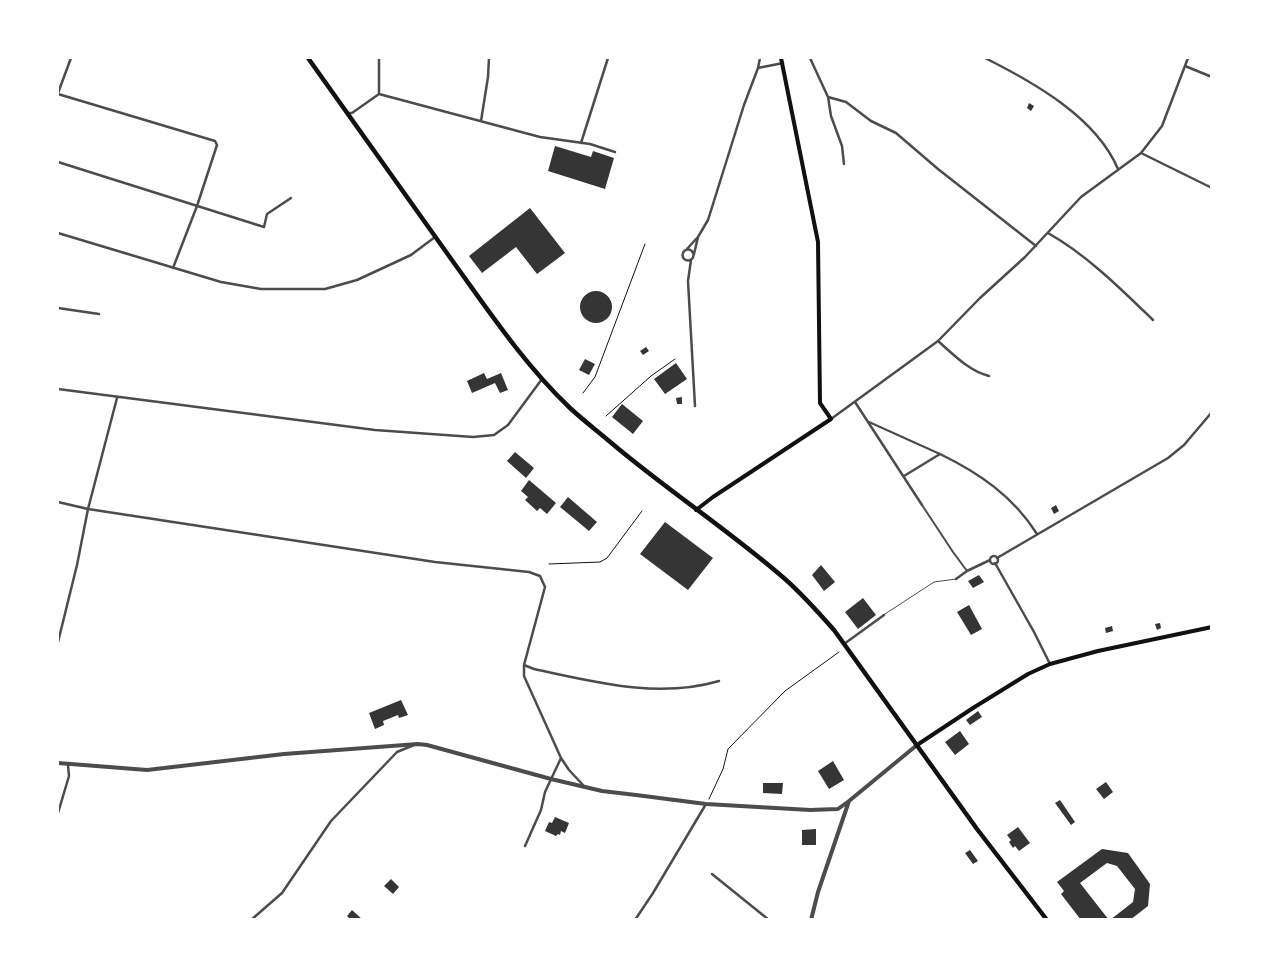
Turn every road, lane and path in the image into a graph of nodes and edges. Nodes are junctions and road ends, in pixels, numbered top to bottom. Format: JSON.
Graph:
{"nodes":[{"id":1,"x":71,"y":58,"type":"edge"},
{"id":2,"x":308,"y":58,"type":"edge"},
{"id":3,"x":379,"y":58,"type":"edge"},
{"id":4,"x":490,"y":58,"type":"edge"},
{"id":5,"x":608,"y":58,"type":"edge"},
{"id":6,"x":760,"y":58,"type":"edge"},
{"id":7,"x":781,"y":58,"type":"edge"},
{"id":8,"x":810,"y":58,"type":"edge"},
{"id":9,"x":985,"y":58,"type":"edge"},
{"id":10,"x":997,"y":58,"type":"edge"},
{"id":11,"x":1188,"y":58,"type":"edge"},
{"id":12,"x":994,"y":62,"type":"junction"},
{"id":13,"x":783,"y":63,"type":"junction"},
{"id":14,"x":1185,"y":66,"type":"junction"},
{"id":15,"x":758,"y":68,"type":"junction"},
{"id":16,"x":1212,"y":77,"type":"edge"},
{"id":17,"x":58,"y":94,"type":"edge"},
{"id":18,"x":379,"y":94,"type":"junction"},
{"id":19,"x":828,"y":97,"type":"junction"},
{"id":20,"x":348,"y":113,"type":"junction"},
{"id":21,"x":481,"y":121,"type":"junction"},
{"id":22,"x":581,"y":143,"type":"junction"},
{"id":23,"x":615,"y":152,"type":"dead end"},
{"id":24,"x":1141,"y":153,"type":"junction"},
{"id":25,"x":58,"y":162,"type":"edge"},
{"id":26,"x":844,"y":164,"type":"dead end"},
{"id":27,"x":1118,"y":169,"type":"junction"},
{"id":28,"x":1212,"y":188,"type":"edge"},
{"id":29,"x":292,"y":198,"type":"dead end"},
{"id":30,"x":197,"y":206,"type":"junction"},
{"id":31,"x":58,"y":233,"type":"edge"},
{"id":32,"x":1048,"y":233,"type":"junction"},
{"id":33,"x":435,"y":237,"type":"junction"},
{"id":34,"x":698,"y":237,"type":"junction"},
{"id":35,"x":645,"y":244,"type":"dead end"},
{"id":36,"x":1036,"y":246,"type":"junction"},
{"id":37,"x":686,"y":250,"type":"junction"},
{"id":38,"x":694,"y":254,"type":"junction"},
{"id":39,"x":685,"y":260,"type":"junction"},
{"id":40,"x":691,"y":260,"type":"junction"},
{"id":41,"x":173,"y":268,"type":"junction"},
{"id":42,"x":688,"y":270,"type":"junction"},
{"id":43,"x":58,"y":308,"type":"edge"},
{"id":44,"x":99,"y":314,"type":"dead end"},
{"id":45,"x":1153,"y":320,"type":"dead end"},
{"id":46,"x":938,"y":341,"type":"junction"},
{"id":47,"x":675,"y":359,"type":"dead end"},
{"id":48,"x":989,"y":376,"type":"dead end"},
{"id":49,"x":542,"y":379,"type":"junction"},
{"id":50,"x":58,"y":389,"type":"edge"},
{"id":51,"x":583,"y":393,"type":"dead end"},
{"id":52,"x":117,"y":398,"type":"junction"},
{"id":53,"x":855,"y":402,"type":"junction"},
{"id":54,"x":695,"y":406,"type":"dead end"},
{"id":55,"x":1212,"y":412,"type":"edge"},
{"id":56,"x":606,"y":416,"type":"dead end"},
{"id":57,"x":831,"y":419,"type":"junction"},
{"id":58,"x":867,"y":421,"type":"junction"},
{"id":59,"x":940,"y":454,"type":"junction"},
{"id":60,"x":904,"y":476,"type":"junction"},
{"id":61,"x":58,"y":502,"type":"edge"},
{"id":62,"x":922,"y":505,"type":"joint"},
{"id":63,"x":88,"y":509,"type":"junction"},
{"id":64,"x":696,"y":510,"type":"junction"},
{"id":65,"x":642,"y":511,"type":"dead end"},
{"id":66,"x":1037,"y":534,"type":"junction"},
{"id":67,"x":997,"y":558,"type":"junction"},
{"id":68,"x":990,"y":560,"type":"junction"},
{"id":69,"x":996,"y":563,"type":"junction"},
{"id":70,"x":549,"y":564,"type":"dead end"},
{"id":71,"x":967,"y":571,"type":"junction"},
{"id":72,"x":956,"y":579,"type":"joint"},
{"id":73,"x":884,"y":614,"type":"joint"},
{"id":74,"x":1212,"y":627,"type":"edge"},
{"id":75,"x":58,"y":642,"type":"edge"},
{"id":76,"x":844,"y":644,"type":"junction"},
{"id":77,"x":839,"y":652,"type":"dead end"},
{"id":78,"x":1050,"y":664,"type":"junction"},
{"id":79,"x":524,"y":665,"type":"junction"},
{"id":80,"x":719,"y":681,"type":"dead end"},
{"id":81,"x":418,"y":744,"type":"junction"},
{"id":82,"x":917,"y":745,"type":"junction"},
{"id":83,"x":561,"y":758,"type":"junction"},
{"id":84,"x":58,"y":762,"type":"edge"},
{"id":85,"x":68,"y":763,"type":"junction"},
{"id":86,"x":550,"y":779,"type":"junction"},
{"id":87,"x":585,"y":787,"type":"junction"},
{"id":88,"x":849,"y":801,"type":"junction"},
{"id":89,"x":706,"y":804,"type":"junction"},
{"id":90,"x":58,"y":813,"type":"edge"},
{"id":91,"x":525,"y":846,"type":"dead end"},
{"id":92,"x":712,"y":874,"type":"dead end"},
{"id":93,"x":251,"y":920,"type":"edge"},
{"id":94,"x":634,"y":920,"type":"edge"},
{"id":95,"x":769,"y":920,"type":"edge"},
{"id":96,"x":811,"y":920,"type":"edge"},
{"id":97,"x":1047,"y":920,"type":"edge"}],
"edges":[{"from":1,"to":17,"type":"street"},
{"from":2,"to":20,"type":"highway"},
{"from":3,"to":18,"type":"street"},
{"from":4,"to":21,"type":"street"},
{"from":5,"to":22,"type":"street"},
{"from":6,"to":15,"type":"street"},
{"from":7,"to":13,"type":"main road"},
{"from":8,"to":19,"type":"street"},
{"from":9,"to":12,"type":"street"},
{"from":10,"to":12,"type":"street"},
{"from":11,"to":14,"type":"street"},
{"from":12,"to":27,"type":"street"},
{"from":13,"to":15,"type":"street"},
{"from":13,"to":57,"type":"main road"},
{"from":14,"to":16,"type":"street"},
{"from":14,"to":24,"type":"street"},
{"from":15,"to":34,"type":"street"},
{"from":17,"to":30,"type":"street"},
{"from":18,"to":20,"type":"street"},
{"from":18,"to":21,"type":"street"},
{"from":19,"to":26,"type":"street"},
{"from":19,"to":36,"type":"street"},
{"from":20,"to":33,"type":"highway"},
{"from":21,"to":22,"type":"street"},
{"from":22,"to":23,"type":"street"},
{"from":24,"to":27,"type":"street"},
{"from":24,"to":28,"type":"street"},
{"from":25,"to":30,"type":"street"},
{"from":27,"to":32,"type":"street"},
{"from":29,"to":30,"type":"street"},
{"from":30,"to":41,"type":"street"},
{"from":31,"to":41,"type":"street"},
{"from":32,"to":36,"type":"street"},
{"from":32,"to":45,"type":"street"},
{"from":33,"to":41,"type":"street"},
{"from":33,"to":49,"type":"highway"},
{"from":34,"to":37,"type":"street"},
{"from":34,"to":38,"type":"street"},
{"from":35,"to":51,"type":"path"},
{"from":36,"to":46,"type":"street"},
{"from":37,"to":38,"type":"street"},
{"from":37,"to":39,"type":"street"},
{"from":38,"to":40,"type":"street"},
{"from":39,"to":40,"type":"street"},
{"from":39,"to":42,"type":"street"},
{"from":40,"to":42,"type":"street"},
{"from":42,"to":54,"type":"street"},
{"from":43,"to":44,"type":"street"},
{"from":46,"to":48,"type":"street"},
{"from":46,"to":53,"type":"street"},
{"from":47,"to":56,"type":"path"},
{"from":49,"to":52,"type":"street"},
{"from":49,"to":64,"type":"highway"},
{"from":50,"to":52,"type":"street"},
{"from":52,"to":63,"type":"street"},
{"from":53,"to":57,"type":"street"},
{"from":53,"to":58,"type":"street"},
{"from":55,"to":66,"type":"street"},
{"from":57,"to":64,"type":"main road"},
{"from":58,"to":59,"type":"street"},
{"from":58,"to":60,"type":"street"},
{"from":59,"to":60,"type":"street"},
{"from":59,"to":66,"type":"street"},
{"from":60,"to":62,"type":"street"},
{"from":61,"to":63,"type":"street"},
{"from":62,"to":71,"type":"street"},
{"from":63,"to":75,"type":"street"},
{"from":63,"to":79,"type":"street"},
{"from":64,"to":76,"type":"highway"},
{"from":65,"to":70,"type":"path"},
{"from":66,"to":67,"type":"street"},
{"from":67,"to":68,"type":"street"},
{"from":67,"to":69,"type":"street"},
{"from":68,"to":69,"type":"street"},
{"from":68,"to":71,"type":"street"},
{"from":69,"to":78,"type":"street"},
{"from":71,"to":72,"type":"street"},
{"from":72,"to":73,"type":"lane"},
{"from":73,"to":76,"type":"street"},
{"from":74,"to":78,"type":"main road"},
{"from":76,"to":82,"type":"highway"},
{"from":77,"to":89,"type":"path"},
{"from":78,"to":82,"type":"main road"},
{"from":79,"to":80,"type":"street"},
{"from":79,"to":83,"type":"street"},
{"from":81,"to":85,"type":"street"},
{"from":81,"to":86,"type":"street"},
{"from":81,"to":93,"type":"street"},
{"from":82,"to":88,"type":"street"},
{"from":82,"to":97,"type":"highway"},
{"from":83,"to":86,"type":"street"},
{"from":83,"to":87,"type":"street"},
{"from":84,"to":85,"type":"street"},
{"from":85,"to":90,"type":"street"},
{"from":86,"to":87,"type":"street"},
{"from":86,"to":91,"type":"street"},
{"from":87,"to":89,"type":"street"},
{"from":88,"to":89,"type":"street"},
{"from":88,"to":96,"type":"street"},
{"from":89,"to":94,"type":"street"},
{"from":92,"to":95,"type":"street"}]}
